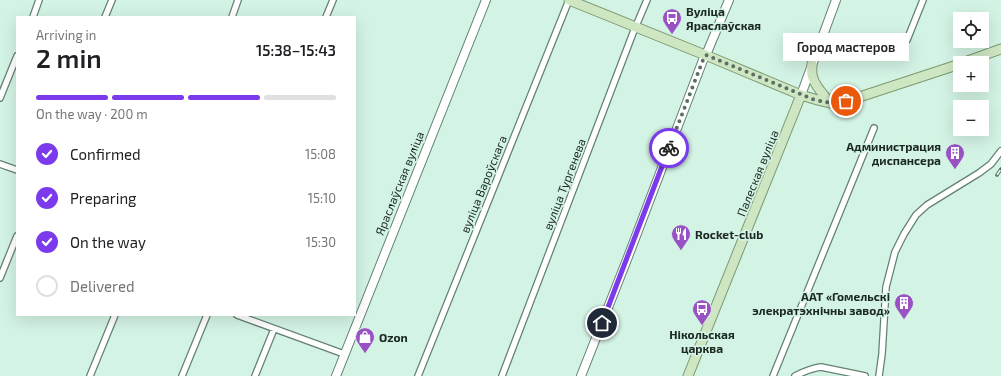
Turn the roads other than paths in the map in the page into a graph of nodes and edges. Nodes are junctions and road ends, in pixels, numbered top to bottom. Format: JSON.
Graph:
{"nodes":[{"id":1,"x":39,"y":0,"type":"edge"},
{"id":2,"x":112,"y":0,"type":"edge"},
{"id":3,"x":238,"y":0,"type":"edge"},
{"id":4,"x":333,"y":0,"type":"edge"},
{"id":5,"x":486,"y":0,"type":"edge"},
{"id":6,"x":568,"y":0,"type":"edge"},
{"id":7,"x":647,"y":0,"type":"edge"},
{"id":8,"x":729,"y":0,"type":"edge"},
{"id":9,"x":836,"y":0,"type":"edge"},
{"id":10,"x":923,"y":0,"type":"edge"},
{"id":11,"x":32,"y":16,"type":"edge"},
{"id":12,"x":105,"y":16,"type":"edge"},
{"id":13,"x":232,"y":16,"type":"edge"},
{"id":14,"x":326,"y":16,"type":"edge"},
{"id":15,"x":636,"y":28,"type":"junction"},
{"id":16,"x":907,"y":40,"type":"dead end"},
{"id":17,"x":1001,"y":49,"type":"edge"},
{"id":18,"x":706,"y":55,"type":"junction"},
{"id":19,"x":981,"y":56,"type":"edge"},
{"id":20,"x":16,"y":58,"type":"edge"},
{"id":21,"x":812,"y":64,"type":"junction"},
{"id":22,"x":953,"y":66,"type":"edge"},
{"id":23,"x":801,"y":95,"type":"junction"},
{"id":24,"x":0,"y":98,"type":"edge"},
{"id":25,"x":830,"y":103,"type":"junction"},
{"id":26,"x":874,"y":128,"type":"dead end"},
{"id":27,"x":1001,"y":151,"type":"edge"},
{"id":28,"x":0,"y":164,"type":"edge"},
{"id":29,"x":16,"y":170,"type":"edge"},
{"id":30,"x":16,"y":238,"type":"edge"},
{"id":31,"x":0,"y":278,"type":"edge"},
{"id":32,"x":115,"y":316,"type":"edge"},
{"id":33,"x":208,"y":316,"type":"edge"},
{"id":34,"x":240,"y":316,"type":"edge"},
{"id":35,"x":274,"y":329,"type":"junction"},
{"id":36,"x":344,"y":354,"type":"junction"},
{"id":37,"x":90,"y":376,"type":"edge"},
{"id":38,"x":182,"y":376,"type":"edge"},
{"id":39,"x":255,"y":376,"type":"edge"},
{"id":40,"x":336,"y":376,"type":"edge"},
{"id":41,"x":418,"y":376,"type":"edge"},
{"id":42,"x":502,"y":376,"type":"edge"},
{"id":43,"x":581,"y":376,"type":"edge"},
{"id":44,"x":688,"y":376,"type":"edge"},
{"id":45,"x":773,"y":376,"type":"edge"},
{"id":46,"x":795,"y":376,"type":"edge"},
{"id":47,"x":865,"y":376,"type":"edge"},
{"id":48,"x":878,"y":376,"type":"edge"}],
"edges":[{"from":1,"to":11,"type":"street"},
{"from":2,"to":12,"type":"street"},
{"from":3,"to":13,"type":"street"},
{"from":4,"to":14,"type":"street"},
{"from":5,"to":36,"type":"street","name":"Яраслаўская вуліца"},
{"from":6,"to":15,"type":"main road"},
{"from":6,"to":41,"type":"street","name":"вуліца Вароўскага"},
{"from":7,"to":15,"type":"street","name":"вуліца Тургенева"},
{"from":8,"to":18,"type":"street"},
{"from":9,"to":21,"type":"street","name":"Палеская вуліца"},
{"from":10,"to":16,"type":"street"},
{"from":15,"to":18,"type":"main road"},
{"from":15,"to":42,"type":"street","name":"вуліца Тургенева"},
{"from":17,"to":19,"type":"main road"},
{"from":18,"to":23,"type":"main road"},
{"from":18,"to":43,"type":"street"},
{"from":20,"to":24,"type":"street"},
{"from":21,"to":23,"type":"street","name":"Палеская вуліца"},
{"from":21,"to":25,"type":"main road"},
{"from":22,"to":25,"type":"main road"},
{"from":23,"to":25,"type":"main road"},
{"from":23,"to":44,"type":"main road","name":"Палеская вуліца"},
{"from":26,"to":45,"type":"street"},
{"from":27,"to":48,"type":"street"},
{"from":28,"to":29,"type":"street"},
{"from":30,"to":31,"type":"street"},
{"from":32,"to":37,"type":"street"},
{"from":33,"to":38,"type":"street"},
{"from":34,"to":35,"type":"street"},
{"from":35,"to":36,"type":"street"},
{"from":35,"to":39,"type":"street"},
{"from":36,"to":40,"type":"street","name":"Яраслаўская вуліца"},
{"from":46,"to":47,"type":"street"}]}
